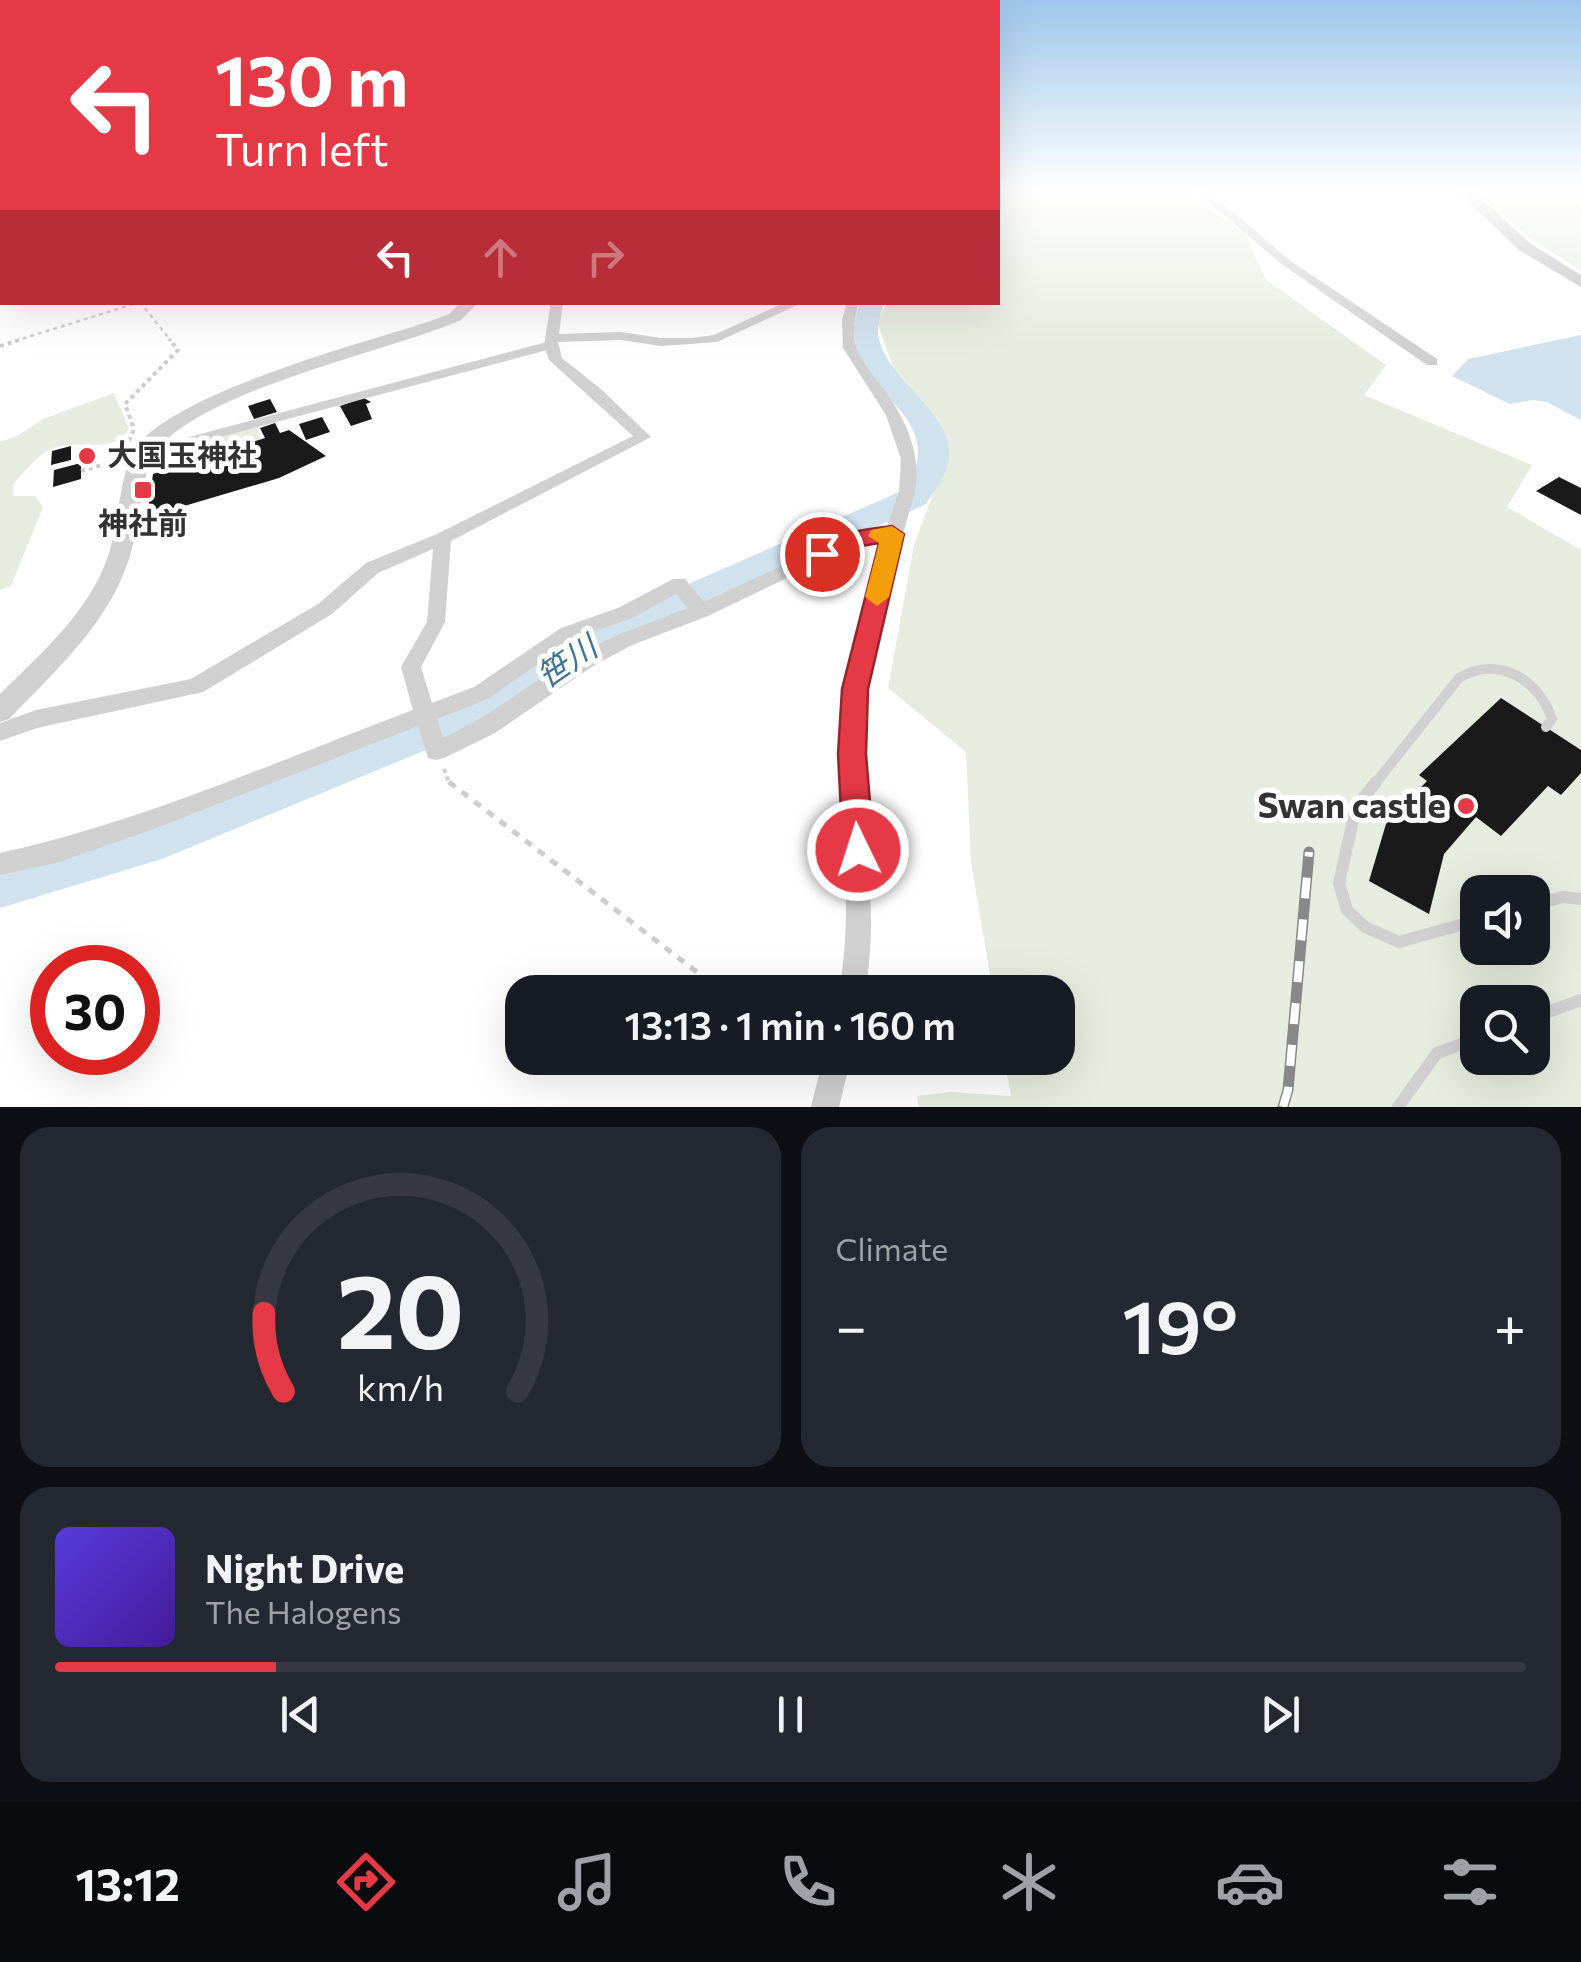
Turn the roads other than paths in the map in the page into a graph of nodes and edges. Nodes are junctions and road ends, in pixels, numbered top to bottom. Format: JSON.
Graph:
{"nodes":[{"id":1,"x":1261,"y":242,"type":"edge"},
{"id":2,"x":1520,"y":242,"type":"edge"},
{"id":3,"x":1581,"y":282,"type":"edge"},
{"id":4,"x":467,"y":305,"type":"edge"},
{"id":5,"x":557,"y":305,"type":"edge"},
{"id":6,"x":791,"y":305,"type":"edge"},
{"id":7,"x":851,"y":305,"type":"edge"},
{"id":8,"x":552,"y":342,"type":"junction"},
{"id":9,"x":1432,"y":362,"type":"dead end"},
{"id":10,"x":132,"y":457,"type":"junction"},
{"id":11,"x":892,"y":534,"type":"junction"},
{"id":12,"x":444,"y":538,"type":"junction"},
{"id":13,"x":701,"y":611,"type":"junction"},
{"id":14,"x":0,"y":711,"type":"edge"},
{"id":15,"x":424,"y":713,"type":"junction"},
{"id":16,"x":1546,"y":727,"type":"dead end"},
{"id":17,"x":0,"y":732,"type":"edge"},
{"id":18,"x":0,"y":864,"type":"edge"},
{"id":19,"x":1581,"y":899,"type":"edge"},
{"id":20,"x":1550,"y":900,"type":"edge"},
{"id":21,"x":1460,"y":925,"type":"edge"},
{"id":22,"x":853,"y":975,"type":"edge"},
{"id":23,"x":1581,"y":1000,"type":"edge"},
{"id":24,"x":1550,"y":1011,"type":"edge"},
{"id":25,"x":1460,"y":1045,"type":"edge"},
{"id":26,"x":833,"y":1075,"type":"edge"},
{"id":27,"x":825,"y":1107,"type":"edge"},
{"id":28,"x":1398,"y":1107,"type":"edge"}],
"edges":[{"from":1,"to":9,"type":"street"},
{"from":2,"to":3,"type":"main road"},
{"from":4,"to":10,"type":"street"},
{"from":5,"to":8,"type":"street"},
{"from":6,"to":8,"type":"street"},
{"from":7,"to":11,"type":"street"},
{"from":8,"to":10,"type":"lane"},
{"from":8,"to":12,"type":"street"},
{"from":10,"to":14,"type":"street"},
{"from":11,"to":13,"type":"street"},
{"from":11,"to":22,"type":"street"},
{"from":12,"to":15,"type":"street"},
{"from":12,"to":17,"type":"street"},
{"from":13,"to":15,"type":"street"},
{"from":13,"to":15,"type":"street"},
{"from":15,"to":18,"type":"street"},
{"from":16,"to":21,"type":"lane"},
{"from":19,"to":20,"type":"lane"},
{"from":23,"to":24,"type":"lane"},
{"from":25,"to":28,"type":"lane"},
{"from":26,"to":27,"type":"street"}]}
